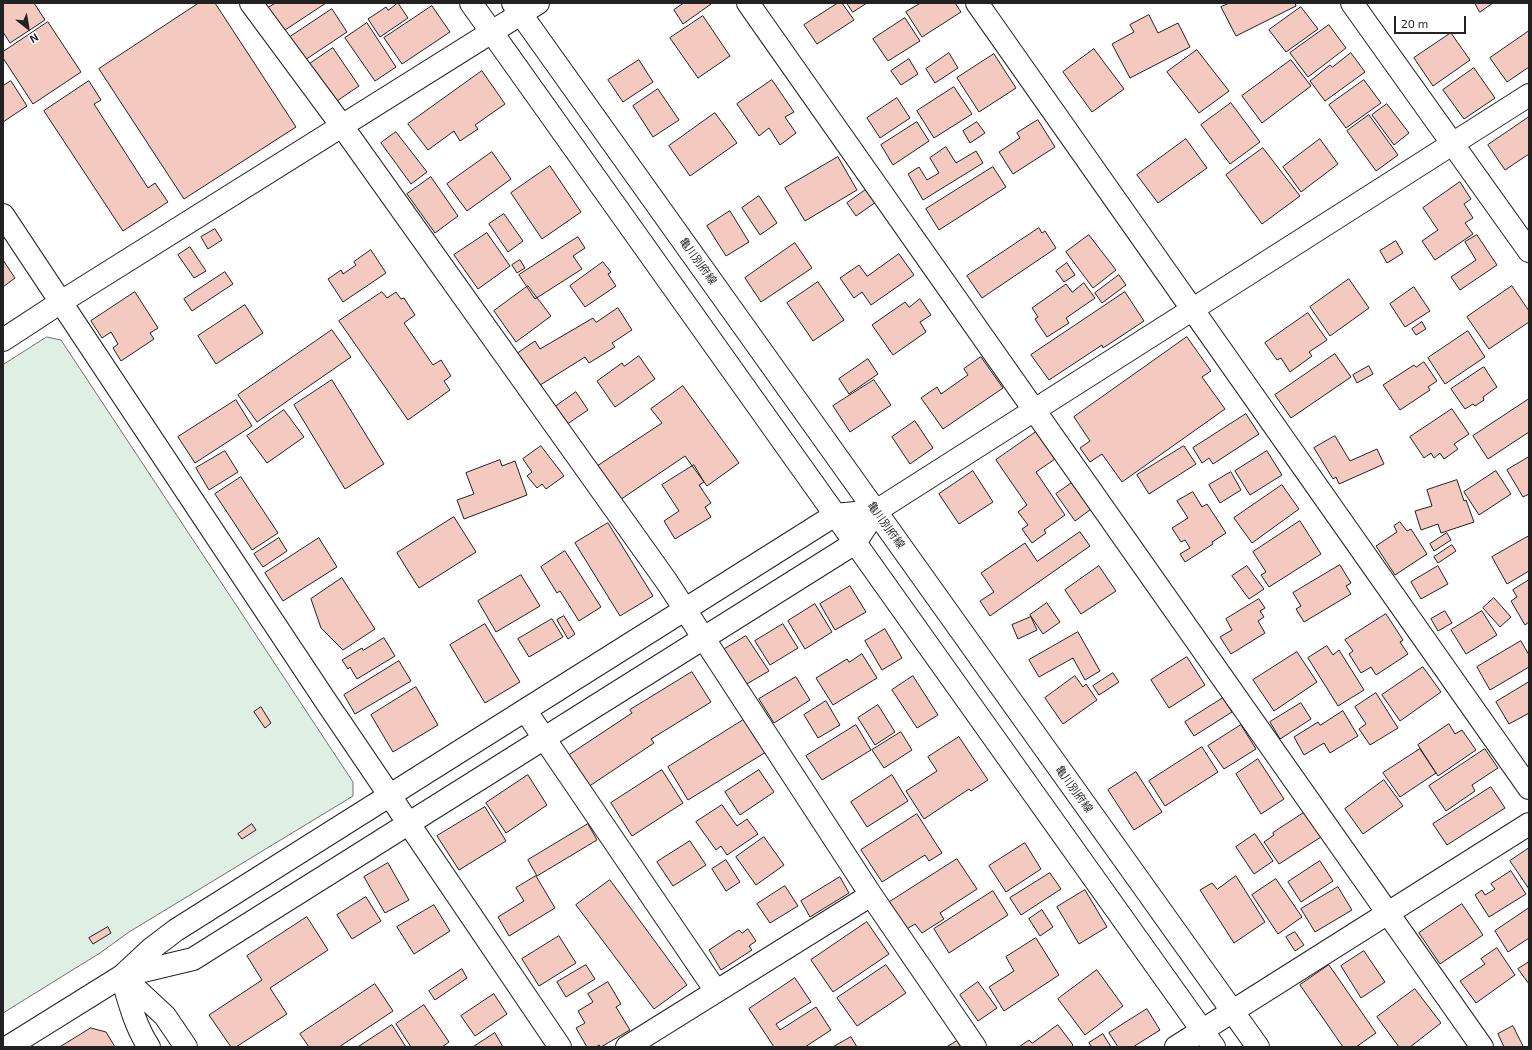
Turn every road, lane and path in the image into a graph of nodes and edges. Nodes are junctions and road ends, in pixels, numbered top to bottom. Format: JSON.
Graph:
{"nodes":[{"id":1,"x":251,"y":3,"type":"edge"},
{"id":2,"x":471,"y":3,"type":"edge"},
{"id":3,"x":748,"y":3,"type":"edge"},
{"id":4,"x":977,"y":3,"type":"edge"},
{"id":5,"x":1352,"y":3,"type":"edge"},
{"id":6,"x":524,"y":7,"type":"edge"},
{"id":7,"x":492,"y":32,"type":"junction"},
{"id":8,"x":1529,"y":95,"type":"edge"},
{"id":9,"x":342,"y":126,"type":"junction"},
{"id":10,"x":1452,"y":144,"type":"junction"},
{"id":11,"x":3,"y":215,"type":"edge"},
{"id":12,"x":1529,"y":251,"type":"edge"},
{"id":13,"x":61,"y":302,"type":"junction"},
{"id":14,"x":1192,"y":309,"type":"junction"},
{"id":15,"x":3,"y":340,"type":"edge"},
{"id":16,"x":1034,"y":410,"type":"junction"},
{"id":17,"x":876,"y":511,"type":"junction"},
{"id":18,"x":835,"y":515,"type":"junction"},
{"id":19,"x":855,"y":543,"type":"junction"},
{"id":20,"x":685,"y":610,"type":"junction"},
{"id":21,"x":703,"y":638,"type":"junction"},
{"id":22,"x":525,"y":710,"type":"junction"},
{"id":23,"x":544,"y":738,"type":"junction"},
{"id":24,"x":1529,"y":788,"type":"edge"},
{"id":25,"x":390,"y":795,"type":"junction"},
{"id":26,"x":409,"y":823,"type":"junction"},
{"id":27,"x":1529,"y":824,"type":"edge"},
{"id":28,"x":872,"y":894,"type":"junction"},
{"id":29,"x":1388,"y":913,"type":"junction"},
{"id":30,"x":122,"y":976,"type":"junction"},
{"id":31,"x":716,"y":990,"type":"junction"},
{"id":32,"x":1233,"y":1011,"type":"junction"},
{"id":33,"x":1208,"y":1039,"type":"edge"},
{"id":34,"x":8,"y":1047,"type":"edge"},
{"id":35,"x":149,"y":1047,"type":"edge"},
{"id":36,"x":186,"y":1047,"type":"edge"},
{"id":37,"x":560,"y":1047,"type":"edge"},
{"id":38,"x":627,"y":1047,"type":"edge"},
{"id":39,"x":975,"y":1047,"type":"edge"},
{"id":40,"x":1176,"y":1047,"type":"edge"},
{"id":41,"x":1258,"y":1047,"type":"edge"},
{"id":42,"x":1482,"y":1047,"type":"edge"}],
"edges":[{"from":1,"to":9,"type":"street"},
{"from":2,"to":7,"type":"street"},
{"from":3,"to":16,"type":"street"},
{"from":4,"to":14,"type":"street"},
{"from":5,"to":10,"type":"street"},
{"from":6,"to":7,"type":"street"},
{"from":6,"to":17,"type":"street","name":"亀川別府線"},
{"from":7,"to":9,"type":"street"},
{"from":7,"to":18,"type":"street"},
{"from":8,"to":10,"type":"street"},
{"from":9,"to":13,"type":"street"},
{"from":9,"to":20,"type":"street"},
{"from":10,"to":12,"type":"street"},
{"from":10,"to":14,"type":"street"},
{"from":11,"to":13,"type":"street"},
{"from":13,"to":15,"type":"street"},
{"from":13,"to":25,"type":"street"},
{"from":14,"to":16,"type":"street"},
{"from":14,"to":24,"type":"street"},
{"from":16,"to":17,"type":"street"},
{"from":16,"to":29,"type":"street"},
{"from":17,"to":18,"type":"street"},
{"from":17,"to":19,"type":"street"},
{"from":17,"to":32,"type":"street","name":"亀川別府線"},
{"from":18,"to":19,"type":"street"},
{"from":18,"to":20,"type":"street"},
{"from":19,"to":21,"type":"street"},
{"from":19,"to":33,"type":"street"},
{"from":20,"to":21,"type":"street"},
{"from":20,"to":22,"type":"street"},
{"from":21,"to":23,"type":"street"},
{"from":21,"to":28,"type":"street"},
{"from":22,"to":23,"type":"street"},
{"from":22,"to":25,"type":"street"},
{"from":23,"to":26,"type":"street"},
{"from":23,"to":31,"type":"street"},
{"from":25,"to":26,"type":"street"},
{"from":25,"to":30,"type":"street"},
{"from":26,"to":30,"type":"street"},
{"from":26,"to":37,"type":"street"},
{"from":27,"to":29,"type":"street"},
{"from":28,"to":31,"type":"street"},
{"from":28,"to":39,"type":"street"},
{"from":29,"to":32,"type":"street"},
{"from":29,"to":42,"type":"street"},
{"from":30,"to":34,"type":"street"},
{"from":30,"to":35,"type":"street"},
{"from":30,"to":36,"type":"street"},
{"from":31,"to":38,"type":"street"},
{"from":32,"to":33,"type":"street"},
{"from":32,"to":41,"type":"street","name":"亀川別府線"},
{"from":33,"to":40,"type":"street"}]}
